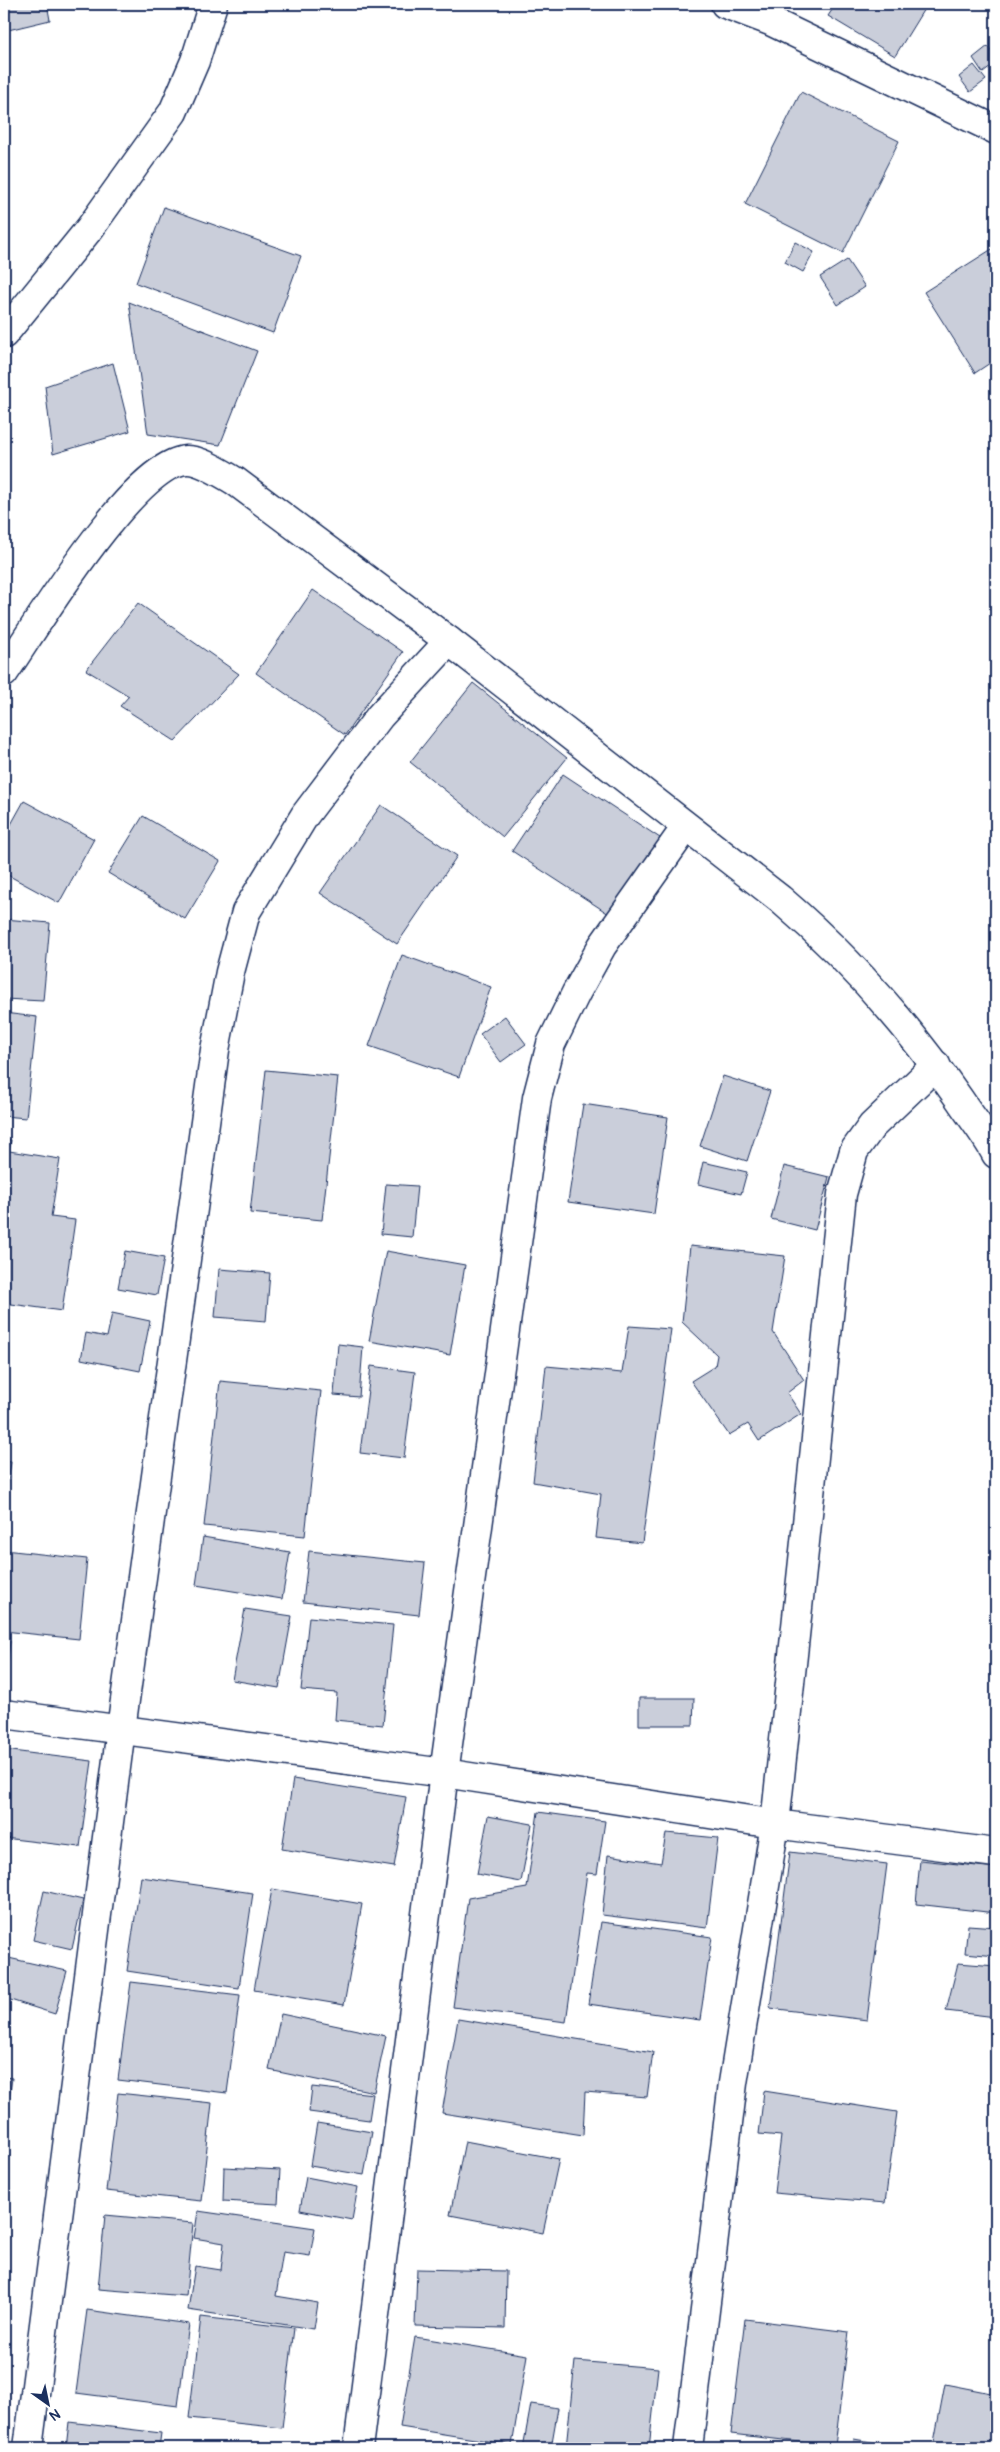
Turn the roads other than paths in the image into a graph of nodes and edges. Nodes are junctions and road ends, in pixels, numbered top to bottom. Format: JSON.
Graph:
{"nodes":[{"id":1,"x":213,"y":4,"type":"edge"},
{"id":2,"x":725,"y":4,"type":"edge"},
{"id":3,"x":996,"y":130,"type":"edge"},
{"id":4,"x":4,"y":334,"type":"edge"},
{"id":5,"x":449,"y":641,"type":"junction"},
{"id":6,"x":4,"y":673,"type":"edge"},
{"id":7,"x":686,"y":827,"type":"junction"},
{"id":8,"x":936,"y":1066,"type":"junction"},
{"id":9,"x":996,"y":1154,"type":"edge"},
{"id":10,"x":4,"y":1714,"type":"edge"},
{"id":11,"x":121,"y":1729,"type":"junction"},
{"id":12,"x":444,"y":1773,"type":"junction"},
{"id":13,"x":774,"y":1824,"type":"junction"},
{"id":14,"x":996,"y":1853,"type":"edge"},
{"id":15,"x":28,"y":2448,"type":"edge"},
{"id":16,"x":358,"y":2448,"type":"edge"},
{"id":17,"x":688,"y":2448,"type":"edge"}],
"edges":[{"from":1,"to":4,"type":"street"},
{"from":2,"to":3,"type":"street"},
{"from":5,"to":6,"type":"street"},
{"from":5,"to":7,"type":"street"},
{"from":5,"to":11,"type":"street"},
{"from":7,"to":8,"type":"street"},
{"from":7,"to":12,"type":"street"},
{"from":8,"to":9,"type":"street"},
{"from":8,"to":13,"type":"street"},
{"from":10,"to":11,"type":"street"},
{"from":11,"to":12,"type":"street"},
{"from":11,"to":15,"type":"street"},
{"from":12,"to":13,"type":"street"},
{"from":12,"to":16,"type":"street"},
{"from":13,"to":14,"type":"street"},
{"from":13,"to":17,"type":"street"}]}
